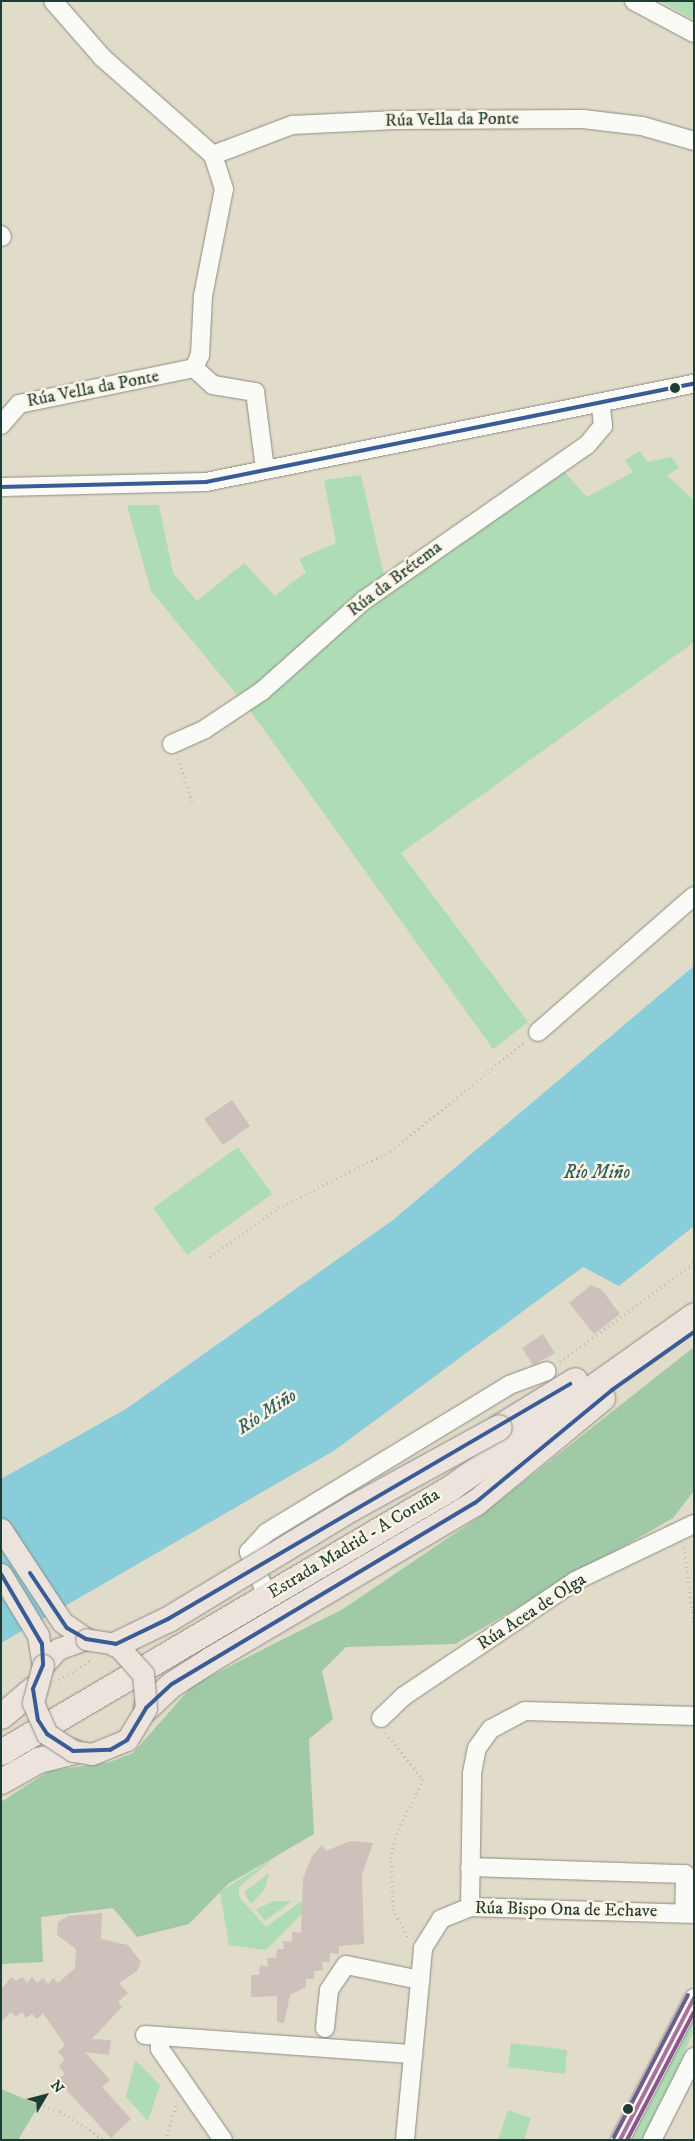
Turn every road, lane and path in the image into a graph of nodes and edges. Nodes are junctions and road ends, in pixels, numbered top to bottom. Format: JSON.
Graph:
{"nodes":[{"id":1,"x":53,"y":1,"type":"edge"},
{"id":2,"x":634,"y":1,"type":"edge"},
{"id":3,"x":694,"y":33,"type":"edge"},
{"id":4,"x":694,"y":141,"type":"edge"},
{"id":5,"x":213,"y":155,"type":"junction"},
{"id":6,"x":194,"y":368,"type":"junction"},
{"id":7,"x":694,"y":384,"type":"edge"},
{"id":8,"x":601,"y":406,"type":"junction"},
{"id":9,"x":1,"y":425,"type":"edge"},
{"id":10,"x":265,"y":469,"type":"junction"},
{"id":11,"x":1,"y":487,"type":"edge"},
{"id":12,"x":172,"y":744,"type":"joint"},
{"id":13,"x":192,"y":802,"type":"dead end"},
{"id":14,"x":694,"y":896,"type":"edge"},
{"id":15,"x":538,"y":1032,"type":"joint"},
{"id":16,"x":210,"y":1257,"type":"dead end"},
{"id":17,"x":694,"y":1263,"type":"edge"},
{"id":18,"x":694,"y":1301,"type":"edge"},
{"id":19,"x":694,"y":1315,"type":"edge"},
{"id":20,"x":694,"y":1332,"type":"edge"},
{"id":21,"x":547,"y":1371,"type":"joint"},
{"id":22,"x":612,"y":1390,"type":"junction"},
{"id":23,"x":687,"y":1523,"type":"edge"},
{"id":24,"x":1,"y":1529,"type":"edge"},
{"id":25,"x":683,"y":1542,"type":"dead end"},
{"id":26,"x":1,"y":1574,"type":"edge"},
{"id":27,"x":267,"y":1596,"type":"junction"},
{"id":28,"x":694,"y":1626,"type":"edge"},
{"id":29,"x":116,"y":1644,"type":"junction"},
{"id":30,"x":91,"y":1648,"type":"junction"},
{"id":31,"x":43,"y":1665,"type":"junction"},
{"id":32,"x":43,"y":1686,"type":"junction"},
{"id":33,"x":146,"y":1708,"type":"junction"},
{"id":34,"x":1,"y":1716,"type":"edge"},
{"id":35,"x":694,"y":1716,"type":"edge"},
{"id":36,"x":380,"y":1718,"type":"joint"},
{"id":37,"x":72,"y":1751,"type":"junction"},
{"id":38,"x":1,"y":1752,"type":"edge"},
{"id":39,"x":1,"y":1781,"type":"edge"},
{"id":40,"x":470,"y":1866,"type":"junction"},
{"id":41,"x":470,"y":1907,"type":"junction"},
{"id":42,"x":689,"y":1914,"type":"edge"},
{"id":43,"x":409,"y":1940,"type":"dead end"},
{"id":44,"x":420,"y":1980,"type":"junction"},
{"id":45,"x":694,"y":1998,"type":"edge"},
{"id":46,"x":325,"y":2028,"type":"dead end"},
{"id":47,"x":413,"y":2054,"type":"junction"},
{"id":48,"x":694,"y":2057,"type":"edge"},
{"id":49,"x":184,"y":2082,"type":"junction"},
{"id":50,"x":1,"y":2092,"type":"edge"},
{"id":51,"x":104,"y":2140,"type":"edge"},
{"id":52,"x":165,"y":2140,"type":"edge"},
{"id":53,"x":223,"y":2140,"type":"edge"},
{"id":54,"x":405,"y":2140,"type":"edge"},
{"id":55,"x":620,"y":2140,"type":"edge"},
{"id":56,"x":652,"y":2140,"type":"edge"}],
"edges":[{"from":1,"to":5,"type":"street"},
{"from":2,"to":3,"type":"street"},
{"from":4,"to":5,"type":"street","name":"Rúa Vella da Ponte"},
{"from":5,"to":6,"type":"street"},
{"from":6,"to":9,"type":"street","name":"Rúa Vella da Ponte"},
{"from":6,"to":10,"type":"street"},
{"from":7,"to":8,"type":"street"},
{"from":8,"to":10,"type":"street"},
{"from":8,"to":12,"type":"street","name":"Rúa da Brétema"},
{"from":10,"to":11,"type":"street"},
{"from":12,"to":13,"type":"path"},
{"from":14,"to":15,"type":"street"},
{"from":15,"to":16,"type":"path"},
{"from":17,"to":21,"type":"path"},
{"from":18,"to":29,"type":"highway","bridge":true},
{"from":19,"to":27,"type":"highway","name":"Estrada Madrid - A Coruña"},
{"from":20,"to":22,"type":"highway"},
{"from":21,"to":27,"type":"street"},
{"from":22,"to":23,"type":"path"},
{"from":22,"to":33,"type":"highway"},
{"from":23,"to":36,"type":"street","name":"Rúa Acea de Olga"},
{"from":24,"to":30,"type":"main road"},
{"from":25,"to":28,"type":"path"},
{"from":26,"to":31,"type":"main road"},
{"from":27,"to":38,"type":"highway","name":"Estrada Madrid - A Coruña"},
{"from":29,"to":30,"type":"main road","bridge":true},
{"from":29,"to":33,"type":"main road","bridge":true},
{"from":30,"to":31,"type":"main road"},
{"from":30,"to":32,"type":"path"},
{"from":31,"to":32,"type":"main road","bridge":true},
{"from":32,"to":34,"type":"highway"},
{"from":32,"to":37,"type":"main road","bridge":true},
{"from":33,"to":37,"type":"main road","bridge":true},
{"from":35,"to":40,"type":"street"},
{"from":36,"to":43,"type":"path"},
{"from":37,"to":39,"type":"highway"},
{"from":40,"to":41,"type":"street"},
{"from":40,"to":42,"type":"street","name":"Rúa Bispo Ona de Echave"},
{"from":41,"to":42,"type":"street","name":"Rúa Bispo Ona de Echave"},
{"from":41,"to":44,"type":"street","name":"Rúa Bispo Ona de Echave"},
{"from":44,"to":46,"type":"street"},
{"from":44,"to":47,"type":"street","name":"Rúa Bispo Ona de Echave"},
{"from":45,"to":55,"type":"street"},
{"from":47,"to":49,"type":"street"},
{"from":47,"to":54,"type":"street","name":"Rúa Bispo Ona de Echave"},
{"from":48,"to":56,"type":"street"},
{"from":49,"to":52,"type":"path"},
{"from":49,"to":53,"type":"street"},
{"from":50,"to":51,"type":"path"}]}
